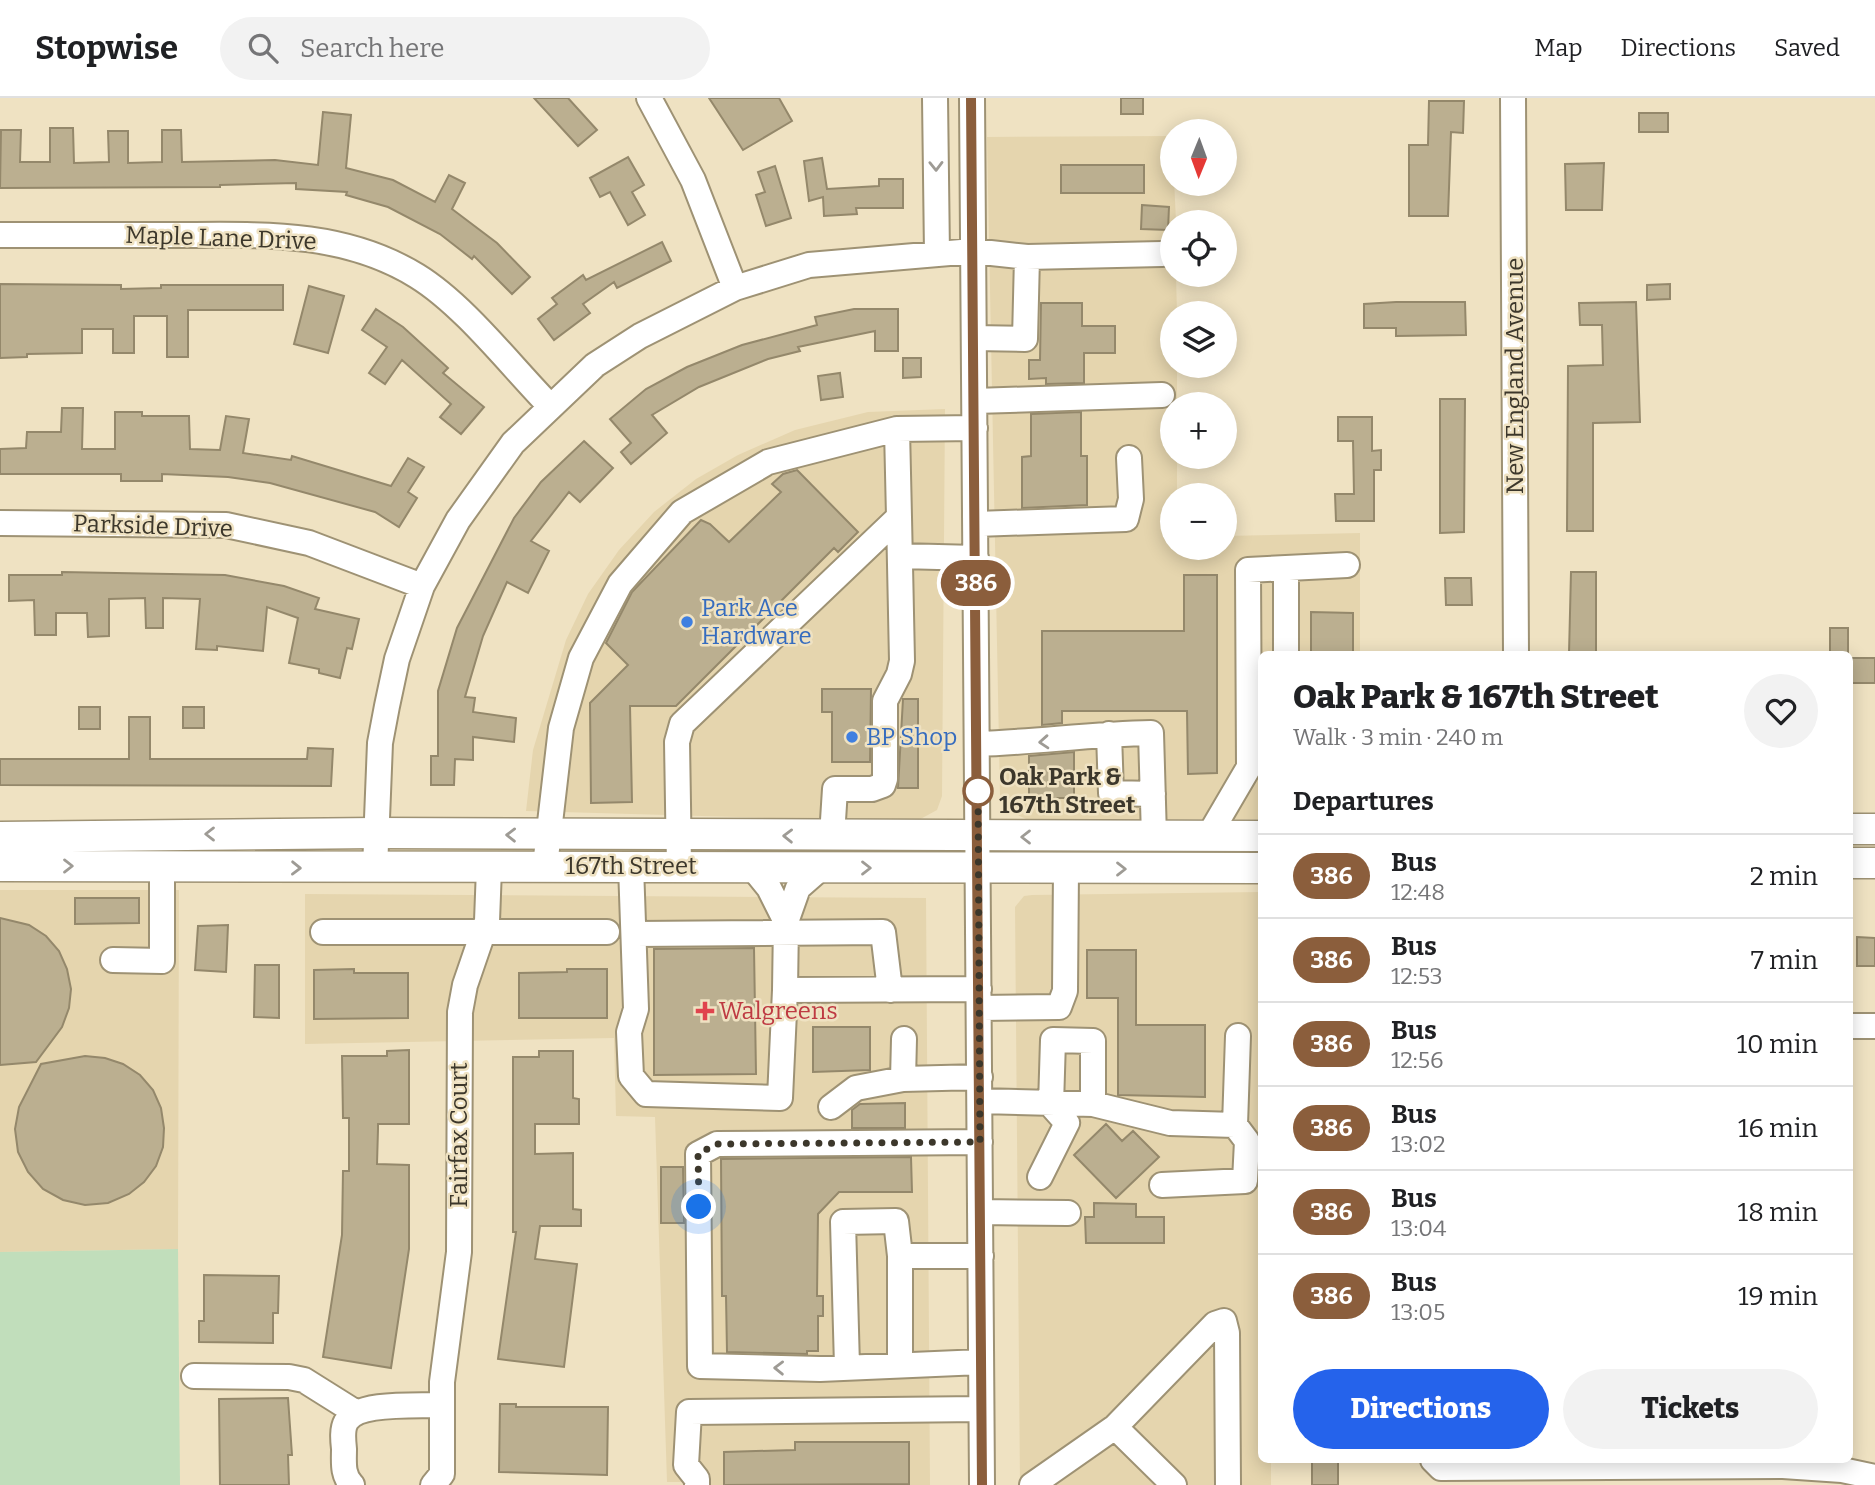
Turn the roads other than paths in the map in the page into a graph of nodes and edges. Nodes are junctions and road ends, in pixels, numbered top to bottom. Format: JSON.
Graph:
{"nodes":[{"id":1,"x":649,"y":98,"type":"edge"},
{"id":2,"x":935,"y":98,"type":"edge"},
{"id":3,"x":972,"y":98,"type":"edge"},
{"id":4,"x":1513,"y":98,"type":"edge"},
{"id":5,"x":0,"y":235,"type":"edge"},
{"id":6,"x":973,"y":251,"type":"junction"},
{"id":7,"x":937,"y":254,"type":"junction"},
{"id":8,"x":1160,"y":254,"type":"edge"},
{"id":9,"x":1027,"y":257,"type":"junction"},
{"id":10,"x":735,"y":288,"type":"junction"},
{"id":11,"x":974,"y":338,"type":"junction"},
{"id":12,"x":1160,"y":395,"type":"edge"},
{"id":13,"x":975,"y":401,"type":"junction"},
{"id":14,"x":549,"y":405,"type":"junction"},
{"id":15,"x":975,"y":428,"type":"junction"},
{"id":16,"x":897,"y":429,"type":"junction"},
{"id":17,"x":1129,"y":458,"type":"dead end"},
{"id":18,"x":899,"y":517,"type":"junction"},
{"id":19,"x":0,"y":523,"type":"edge"},
{"id":20,"x":976,"y":524,"type":"junction"},
{"id":21,"x":900,"y":556,"type":"junction"},
{"id":22,"x":976,"y":558,"type":"junction"},
{"id":23,"x":1347,"y":565,"type":"dead end"},
{"id":24,"x":1286,"y":569,"type":"junction"},
{"id":25,"x":422,"y":586,"type":"junction"},
{"id":26,"x":1286,"y":651,"type":"edge"},
{"id":27,"x":1516,"y":651,"type":"edge"},
{"id":28,"x":1109,"y":734,"type":"junction"},
{"id":29,"x":978,"y":744,"type":"junction"},
{"id":30,"x":1255,"y":767,"type":"edge"},
{"id":31,"x":1153,"y":794,"type":"junction"},
{"id":32,"x":1853,"y":829,"type":"edge"},
{"id":33,"x":1875,"y":829,"type":"edge"},
{"id":34,"x":375,"y":833,"type":"junction"},
{"id":35,"x":546,"y":835,"type":"junction"},
{"id":36,"x":677,"y":835,"type":"junction"},
{"id":37,"x":832,"y":836,"type":"junction"},
{"id":38,"x":1258,"y":836,"type":"edge"},
{"id":39,"x":0,"y":837,"type":"edge"},
{"id":40,"x":979,"y":837,"type":"junction"},
{"id":41,"x":1154,"y":837,"type":"junction"},
{"id":42,"x":1208,"y":837,"type":"junction"},
{"id":43,"x":1853,"y":863,"type":"edge"},
{"id":44,"x":1875,"y":863,"type":"edge"},
{"id":45,"x":0,"y":866,"type":"edge"},
{"id":46,"x":545,"y":866,"type":"junction"},
{"id":47,"x":631,"y":866,"type":"junction"},
{"id":48,"x":679,"y":866,"type":"junction"},
{"id":49,"x":162,"y":867,"type":"junction"},
{"id":50,"x":752,"y":867,"type":"junction"},
{"id":51,"x":822,"y":867,"type":"junction"},
{"id":52,"x":489,"y":868,"type":"junction"},
{"id":53,"x":979,"y":868,"type":"junction"},
{"id":54,"x":1258,"y":868,"type":"edge"},
{"id":55,"x":375,"y":869,"type":"junction"},
{"id":56,"x":1066,"y":869,"type":"junction"},
{"id":57,"x":786,"y":928,"type":"junction"},
{"id":58,"x":323,"y":932,"type":"dead end"},
{"id":59,"x":607,"y":932,"type":"dead end"},
{"id":60,"x":484,"y":933,"type":"junction"},
{"id":61,"x":635,"y":934,"type":"junction"},
{"id":62,"x":113,"y":960,"type":"dead end"},
{"id":63,"x":890,"y":989,"type":"junction"},
{"id":64,"x":785,"y":990,"type":"junction"},
{"id":65,"x":980,"y":999,"type":"junction"},
{"id":66,"x":1853,"y":1026,"type":"edge"},
{"id":67,"x":1875,"y":1026,"type":"edge"},
{"id":68,"x":1238,"y":1035,"type":"dead end"},
{"id":69,"x":904,"y":1039,"type":"dead end"},
{"id":70,"x":903,"y":1079,"type":"junction"},
{"id":71,"x":980,"y":1089,"type":"junction"},
{"id":72,"x":1093,"y":1104,"type":"junction"},
{"id":73,"x":1051,"y":1105,"type":"junction"},
{"id":74,"x":831,"y":1107,"type":"dead end"},
{"id":75,"x":1235,"y":1125,"type":"junction"},
{"id":76,"x":980,"y":1142,"type":"junction"},
{"id":77,"x":1040,"y":1177,"type":"dead end"},
{"id":78,"x":1163,"y":1185,"type":"dead end"},
{"id":79,"x":981,"y":1212,"type":"junction"},
{"id":80,"x":1068,"y":1213,"type":"dead end"},
{"id":81,"x":900,"y":1256,"type":"junction"},
{"id":82,"x":981,"y":1256,"type":"junction"},
{"id":83,"x":981,"y":1362,"type":"junction"},
{"id":84,"x":900,"y":1365,"type":"junction"},
{"id":85,"x":847,"y":1366,"type":"junction"},
{"id":86,"x":194,"y":1376,"type":"dead end"},
{"id":87,"x":441,"y":1405,"type":"junction"},
{"id":88,"x":981,"y":1409,"type":"junction"},
{"id":89,"x":355,"y":1412,"type":"junction"},
{"id":90,"x":1115,"y":1427,"type":"junction"},
{"id":91,"x":1436,"y":1463,"type":"edge"},
{"id":92,"x":1751,"y":1470,"type":"edge"},
{"id":93,"x":1875,"y":1477,"type":"edge"},
{"id":94,"x":439,"y":1484,"type":"edge"},
{"id":95,"x":351,"y":1485,"type":"edge"},
{"id":96,"x":697,"y":1485,"type":"edge"},
{"id":97,"x":982,"y":1485,"type":"edge"},
{"id":98,"x":1032,"y":1485,"type":"edge"},
{"id":99,"x":1174,"y":1485,"type":"edge"},
{"id":100,"x":1228,"y":1485,"type":"edge"}],
"edges":[{"from":1,"to":10,"type":"street"},
{"from":2,"to":7,"type":"street","one_way":true},
{"from":3,"to":6,"type":"street"},
{"from":4,"to":27,"type":"street","name":"New England Avenue"},
{"from":5,"to":14,"type":"street","name":"Maple Lane Drive"},
{"from":6,"to":7,"type":"street"},
{"from":6,"to":9,"type":"street"},
{"from":6,"to":11,"type":"street"},
{"from":7,"to":10,"type":"street"},
{"from":8,"to":9,"type":"street"},
{"from":9,"to":11,"type":"street"},
{"from":10,"to":14,"type":"street"},
{"from":11,"to":13,"type":"street"},
{"from":12,"to":13,"type":"street"},
{"from":13,"to":15,"type":"street"},
{"from":14,"to":25,"type":"street"},
{"from":15,"to":16,"type":"street"},
{"from":15,"to":20,"type":"street"},
{"from":16,"to":18,"type":"street"},
{"from":16,"to":35,"type":"street"},
{"from":17,"to":20,"type":"street"},
{"from":18,"to":21,"type":"street"},
{"from":18,"to":36,"type":"street"},
{"from":19,"to":25,"type":"street","name":"Parkside Drive"},
{"from":20,"to":22,"type":"street"},
{"from":21,"to":22,"type":"street"},
{"from":21,"to":37,"type":"street"},
{"from":22,"to":29,"type":"street"},
{"from":23,"to":24,"type":"street"},
{"from":24,"to":26,"type":"street"},
{"from":24,"to":30,"type":"street"},
{"from":25,"to":34,"type":"street"},
{"from":28,"to":29,"type":"street","one_way":true},
{"from":28,"to":31,"type":"street"},
{"from":28,"to":31,"type":"street"},
{"from":29,"to":40,"type":"street"},
{"from":30,"to":42,"type":"street"},
{"from":31,"to":41,"type":"street"},
{"from":32,"to":33,"type":"main road"},
{"from":35,"to":34,"type":"main road","name":"167th Street","one_way":true},
{"from":34,"to":39,"type":"main road","name":"167th Street","one_way":true},
{"from":34,"to":55,"type":"street"},
{"from":35,"to":36,"type":"main road","name":"167th Street"},
{"from":35,"to":46,"type":"street"},
{"from":37,"to":36,"type":"main road","name":"167th Street","one_way":true},
{"from":36,"to":48,"type":"street"},
{"from":37,"to":40,"type":"main road","name":"167th Street"},
{"from":38,"to":42,"type":"main road","name":"167th Street"},
{"from":41,"to":40,"type":"main road","name":"167th Street","one_way":true},
{"from":40,"to":53,"type":"street"},
{"from":41,"to":42,"type":"main road","name":"167th Street"},
{"from":43,"to":44,"type":"main road"},
{"from":45,"to":49,"type":"main road","name":"167th Street","one_way":true},
{"from":46,"to":47,"type":"main road","name":"167th Street"},
{"from":46,"to":52,"type":"main road","name":"167th Street"},
{"from":47,"to":48,"type":"main road","name":"167th Street"},
{"from":47,"to":61,"type":"street"},
{"from":48,"to":50,"type":"main road","name":"167th Street"},
{"from":49,"to":55,"type":"main road","name":"167th Street","one_way":true},
{"from":49,"to":62,"type":"street"},
{"from":50,"to":51,"type":"main road","name":"167th Street"},
{"from":50,"to":57,"type":"street"},
{"from":51,"to":53,"type":"main road","name":"167th Street","one_way":true},
{"from":51,"to":57,"type":"street"},
{"from":52,"to":55,"type":"main road","name":"167th Street"},
{"from":52,"to":60,"type":"street","name":"Fairfax Court"},
{"from":53,"to":56,"type":"main road","name":"167th Street"},
{"from":53,"to":65,"type":"street"},
{"from":56,"to":54,"type":"main road","name":"167th Street","one_way":true},
{"from":56,"to":65,"type":"street"},
{"from":57,"to":61,"type":"street"},
{"from":57,"to":63,"type":"street"},
{"from":57,"to":64,"type":"street"},
{"from":58,"to":60,"type":"street"},
{"from":59,"to":60,"type":"street"},
{"from":60,"to":87,"type":"street","name":"Fairfax Court"},
{"from":61,"to":64,"type":"street"},
{"from":63,"to":64,"type":"street"},
{"from":63,"to":65,"type":"street"},
{"from":65,"to":71,"type":"street"},
{"from":66,"to":67,"type":"street"},
{"from":68,"to":75,"type":"street"},
{"from":69,"to":70,"type":"street"},
{"from":70,"to":71,"type":"street"},
{"from":70,"to":74,"type":"street"},
{"from":71,"to":73,"type":"street"},
{"from":71,"to":76,"type":"street"},
{"from":72,"to":73,"type":"street"},
{"from":72,"to":73,"type":"street"},
{"from":72,"to":75,"type":"street"},
{"from":73,"to":77,"type":"street"},
{"from":75,"to":78,"type":"street"},
{"from":76,"to":79,"type":"street"},
{"from":85,"to":76,"type":"street","one_way":true},
{"from":79,"to":80,"type":"street"},
{"from":79,"to":82,"type":"street"},
{"from":81,"to":82,"type":"street"},
{"from":81,"to":84,"type":"street"},
{"from":81,"to":85,"type":"street"},
{"from":82,"to":83,"type":"street"},
{"from":83,"to":84,"type":"street"},
{"from":83,"to":88,"type":"street"},
{"from":84,"to":85,"type":"street"},
{"from":86,"to":89,"type":"street"},
{"from":87,"to":89,"type":"street"},
{"from":87,"to":94,"type":"street","name":"Fairfax Court"},
{"from":88,"to":96,"type":"street"},
{"from":88,"to":97,"type":"street"},
{"from":89,"to":95,"type":"street"},
{"from":90,"to":98,"type":"street"},
{"from":90,"to":99,"type":"street"},
{"from":90,"to":100,"type":"street"},
{"from":91,"to":92,"type":"street"},
{"from":92,"to":93,"type":"street"}]}
